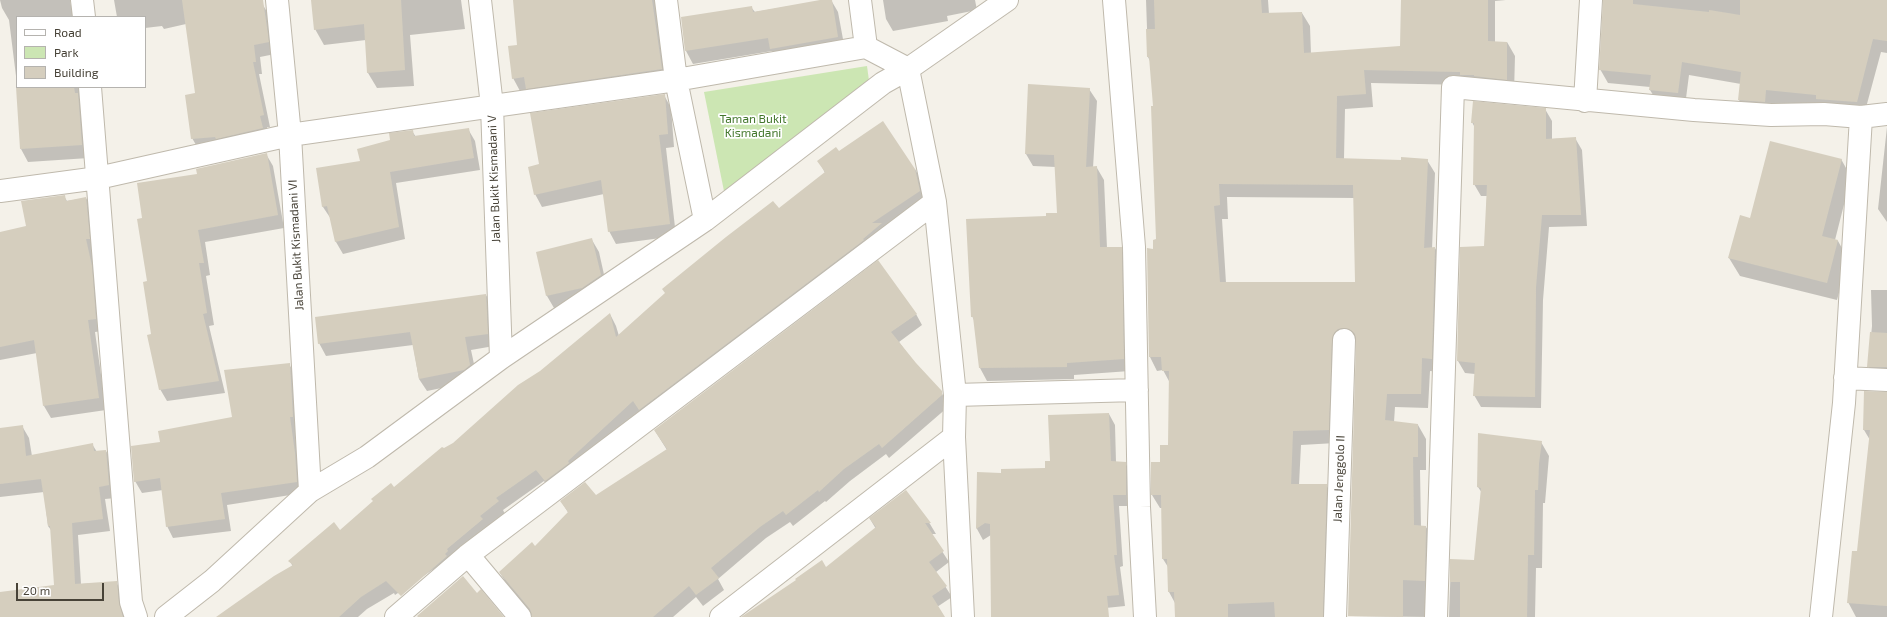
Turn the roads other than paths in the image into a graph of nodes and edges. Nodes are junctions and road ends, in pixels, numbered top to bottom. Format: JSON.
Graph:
{"nodes":[{"id":1,"x":82,"y":0,"type":"edge"},
{"id":2,"x":277,"y":0,"type":"edge"},
{"id":3,"x":480,"y":0,"type":"edge"},
{"id":4,"x":666,"y":0,"type":"edge"},
{"id":5,"x":860,"y":0,"type":"edge"},
{"id":6,"x":1007,"y":0,"type":"edge"},
{"id":7,"x":1114,"y":0,"type":"edge"},
{"id":8,"x":1591,"y":0,"type":"edge"},
{"id":9,"x":84,"y":16,"type":"edge"},
{"id":10,"x":866,"y":47,"type":"junction"},
{"id":11,"x":908,"y":69,"type":"junction"},
{"id":12,"x":676,"y":80,"type":"junction"},
{"id":13,"x":90,"y":88,"type":"edge"},
{"id":14,"x":1585,"y":101,"type":"junction"},
{"id":15,"x":492,"y":106,"type":"junction"},
{"id":16,"x":1887,"y":114,"type":"edge"},
{"id":17,"x":1861,"y":117,"type":"junction"},
{"id":18,"x":290,"y":135,"type":"junction"},
{"id":19,"x":98,"y":178,"type":"junction"},
{"id":20,"x":0,"y":191,"type":"edge"},
{"id":21,"x":935,"y":202,"type":"junction"},
{"id":22,"x":705,"y":220,"type":"junction"},
{"id":23,"x":1344,"y":340,"type":"dead end"},
{"id":24,"x":501,"y":358,"type":"junction"},
{"id":25,"x":1845,"y":378,"type":"junction"},
{"id":26,"x":1887,"y":380,"type":"edge"},
{"id":27,"x":1137,"y":390,"type":"junction"},
{"id":28,"x":955,"y":395,"type":"junction"},
{"id":29,"x":954,"y":437,"type":"junction"},
{"id":30,"x":310,"y":491,"type":"junction"},
{"id":31,"x":468,"y":555,"type":"junction"},
{"id":32,"x":136,"y":617,"type":"edge"},
{"id":33,"x":166,"y":617,"type":"edge"},
{"id":34,"x":396,"y":617,"type":"edge"},
{"id":35,"x":520,"y":617,"type":"edge"},
{"id":36,"x":721,"y":617,"type":"edge"},
{"id":37,"x":963,"y":617,"type":"edge"},
{"id":38,"x":1145,"y":617,"type":"edge"},
{"id":39,"x":1335,"y":617,"type":"edge"},
{"id":40,"x":1436,"y":617,"type":"edge"},
{"id":41,"x":1821,"y":617,"type":"edge"}],
"edges":[{"from":1,"to":9,"type":"street"},
{"from":2,"to":18,"type":"street","name":"Jalan Bukit Kismadani VI"},
{"from":3,"to":15,"type":"street","name":"Jalan Bukit Kismadani V"},
{"from":4,"to":12,"type":"street"},
{"from":5,"to":10,"type":"street"},
{"from":6,"to":11,"type":"street"},
{"from":7,"to":27,"type":"street"},
{"from":8,"to":14,"type":"street"},
{"from":10,"to":11,"type":"street"},
{"from":10,"to":12,"type":"street"},
{"from":11,"to":21,"type":"street"},
{"from":11,"to":22,"type":"street"},
{"from":12,"to":15,"type":"street"},
{"from":12,"to":22,"type":"street"},
{"from":13,"to":19,"type":"street"},
{"from":14,"to":17,"type":"street"},
{"from":14,"to":40,"type":"street"},
{"from":15,"to":18,"type":"street"},
{"from":15,"to":24,"type":"street","name":"Jalan Bukit Kismadani V"},
{"from":16,"to":17,"type":"street"},
{"from":17,"to":25,"type":"street"},
{"from":18,"to":19,"type":"street"},
{"from":18,"to":30,"type":"street","name":"Jalan Bukit Kismadani VI"},
{"from":19,"to":20,"type":"street"},
{"from":19,"to":32,"type":"street"},
{"from":21,"to":28,"type":"street"},
{"from":21,"to":31,"type":"street"},
{"from":22,"to":24,"type":"street"},
{"from":23,"to":39,"type":"street","name":"Jalan Jenggolo II"},
{"from":24,"to":30,"type":"street"},
{"from":25,"to":26,"type":"street"},
{"from":25,"to":41,"type":"street"},
{"from":27,"to":28,"type":"street"},
{"from":27,"to":38,"type":"street"},
{"from":28,"to":29,"type":"street"},
{"from":29,"to":36,"type":"street"},
{"from":29,"to":37,"type":"street"},
{"from":30,"to":33,"type":"street"},
{"from":31,"to":34,"type":"street"},
{"from":31,"to":35,"type":"street"}]}
